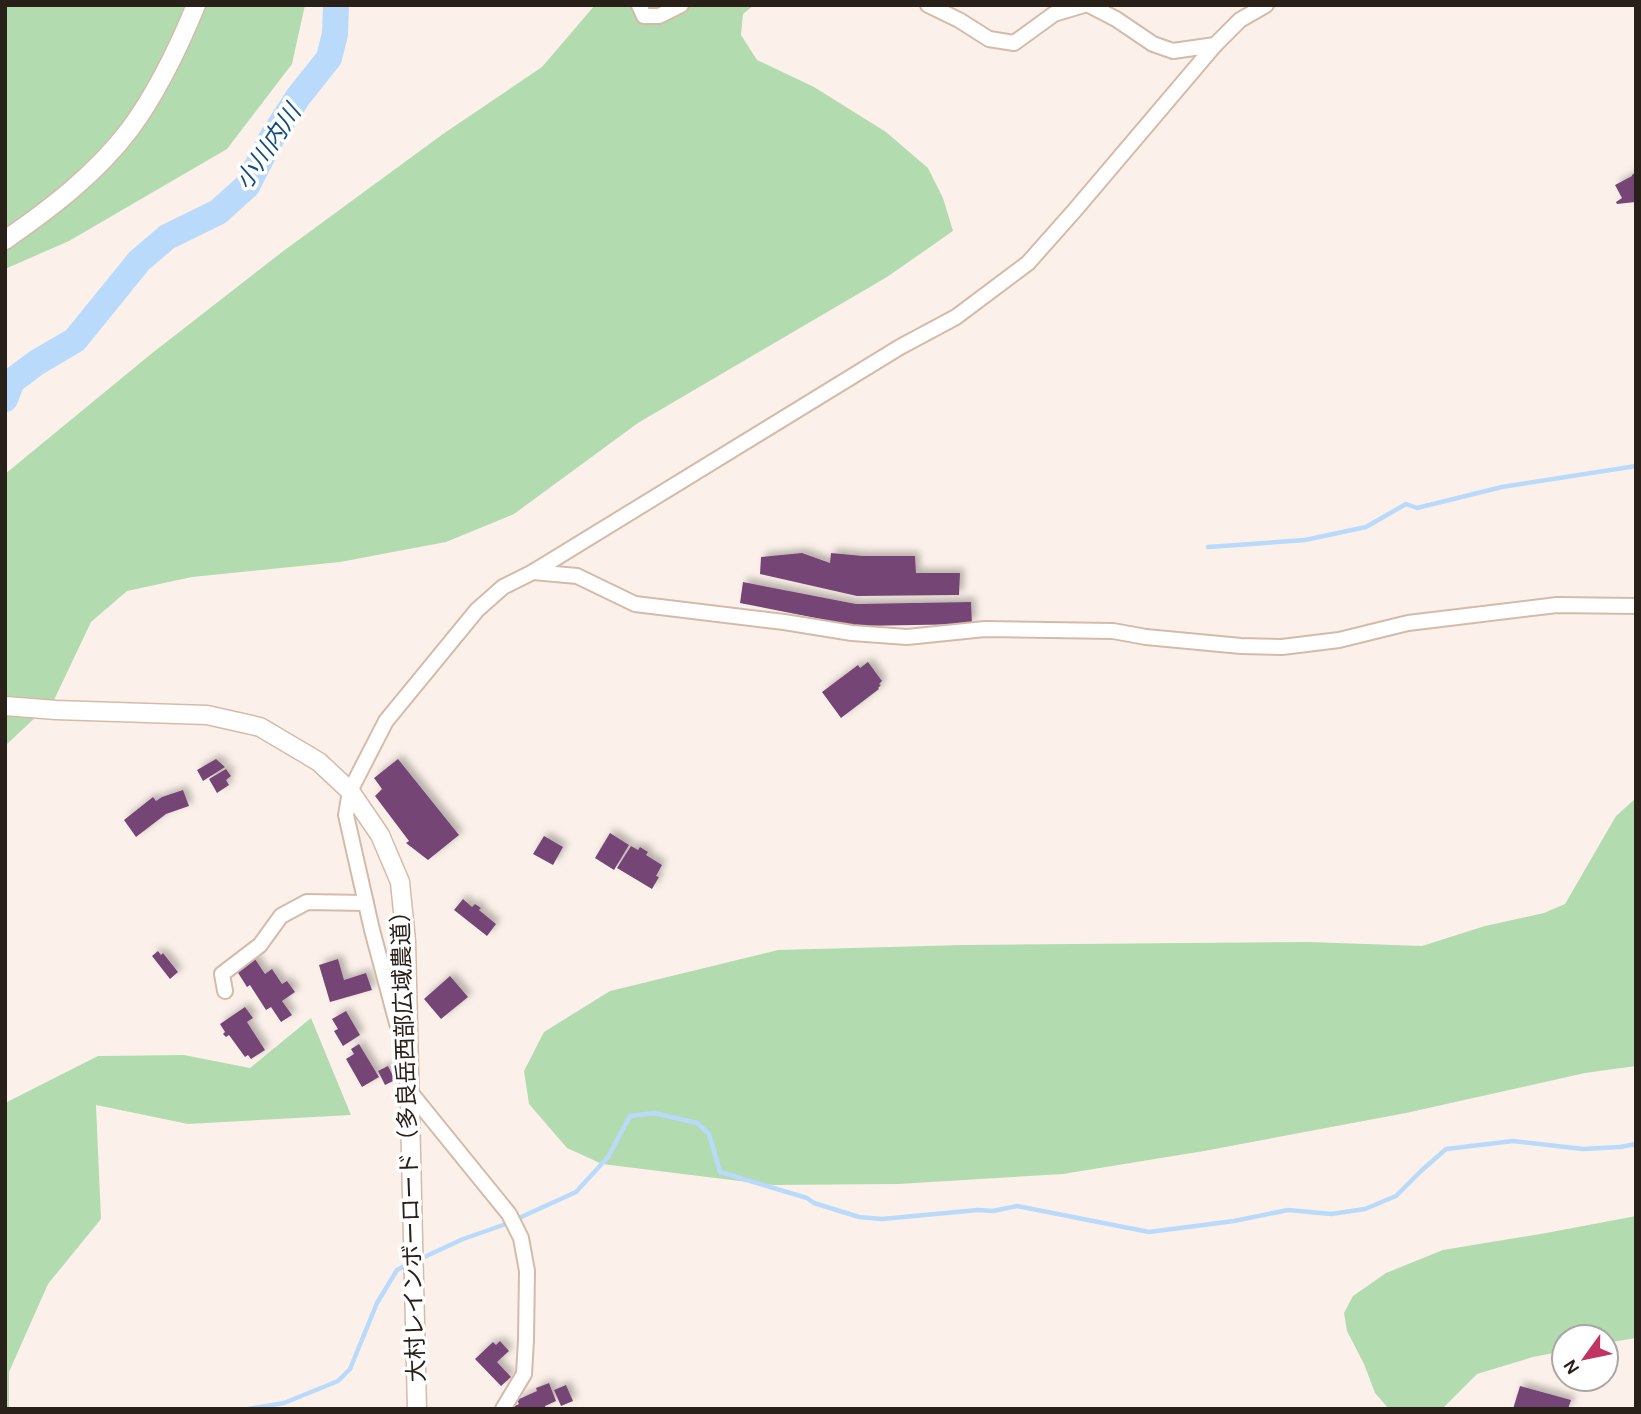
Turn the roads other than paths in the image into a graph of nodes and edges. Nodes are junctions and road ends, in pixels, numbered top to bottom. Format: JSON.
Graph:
{"nodes":[{"id":1,"x":196,"y":5,"type":"edge"},
{"id":2,"x":639,"y":5,"type":"edge"},
{"id":3,"x":681,"y":5,"type":"edge"},
{"id":4,"x":928,"y":5,"type":"edge"},
{"id":5,"x":1086,"y":5,"type":"edge"},
{"id":6,"x":1266,"y":5,"type":"edge"},
{"id":7,"x":1215,"y":45,"type":"junction"},
{"id":8,"x":5,"y":240,"type":"edge"},
{"id":9,"x":533,"y":572,"type":"junction"},
{"id":10,"x":1636,"y":606,"type":"edge"},
{"id":11,"x":5,"y":706,"type":"edge"},
{"id":12,"x":350,"y":791,"type":"junction"},
{"id":13,"x":366,"y":903,"type":"junction"},
{"id":14,"x":225,"y":991,"type":"dead end"},
{"id":15,"x":409,"y":1027,"type":"junction"},
{"id":16,"x":410,"y":1092,"type":"junction"},
{"id":17,"x":416,"y":1409,"type":"edge"},
{"id":18,"x":503,"y":1409,"type":"edge"}],
"edges":[{"from":1,"to":8,"type":"street"},
{"from":2,"to":3,"type":"street"},
{"from":4,"to":5,"type":"street"},
{"from":5,"to":7,"type":"street"},
{"from":6,"to":7,"type":"street"},
{"from":7,"to":9,"type":"street"},
{"from":9,"to":10,"type":"street"},
{"from":9,"to":12,"type":"street"},
{"from":11,"to":12,"type":"street","name":"大村レインボーロード（多良岳西部広域農道）"},
{"from":12,"to":13,"type":"street"},
{"from":12,"to":15,"type":"street","name":"大村レインボーロード（多良岳西部広域農道）"},
{"from":13,"to":14,"type":"street"},
{"from":13,"to":15,"type":"street"},
{"from":15,"to":16,"type":"street","name":"大村レインボーロード（多良岳西部広域農道）"},
{"from":16,"to":17,"type":"street","name":"大村レインボーロード（多良岳西部広域農道）"},
{"from":16,"to":18,"type":"street"}]}
